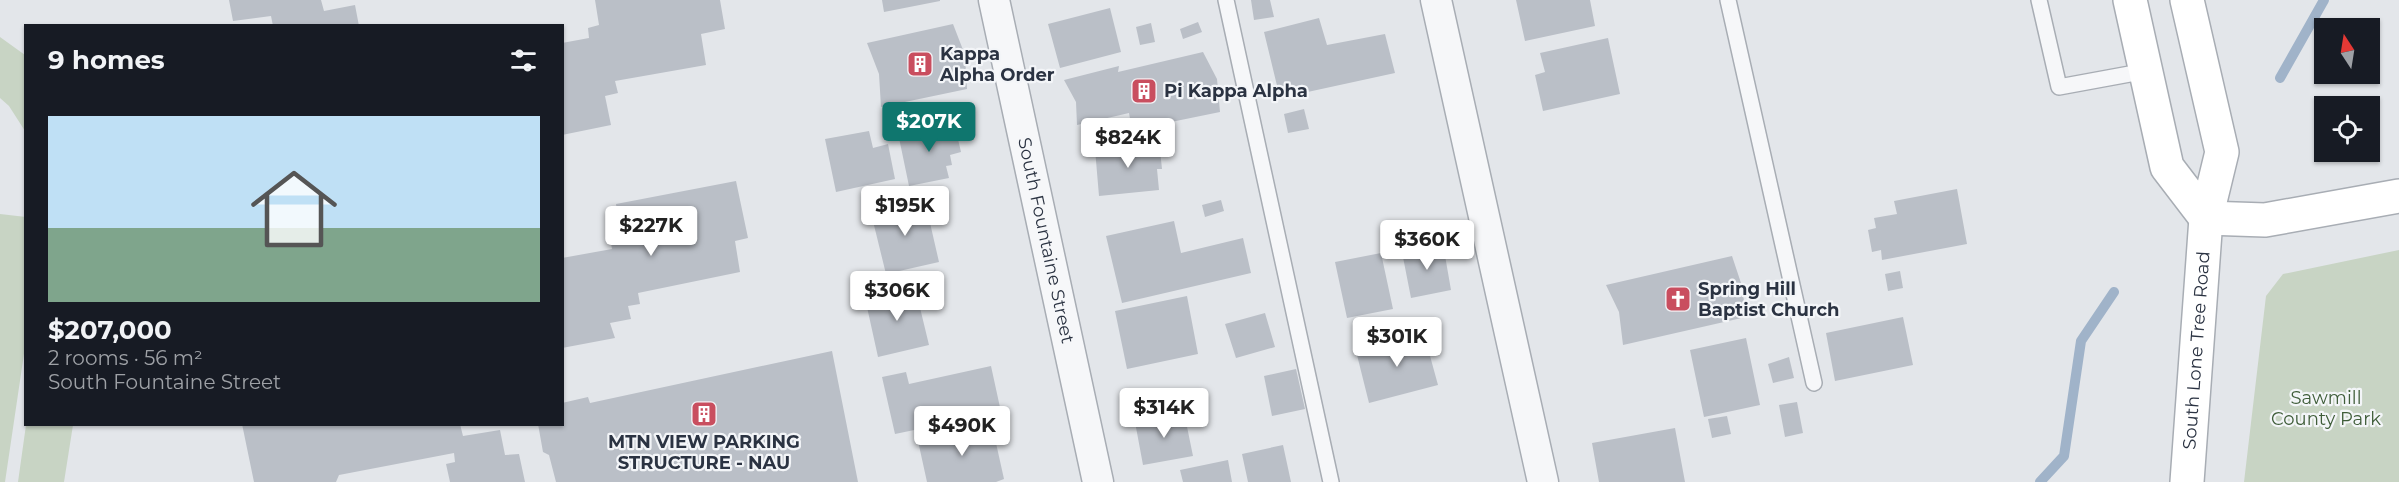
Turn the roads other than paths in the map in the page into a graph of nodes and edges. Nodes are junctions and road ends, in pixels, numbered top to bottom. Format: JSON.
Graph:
{"nodes":[{"id":1,"x":994,"y":0,"type":"edge"},
{"id":2,"x":1226,"y":0,"type":"edge"},
{"id":3,"x":1436,"y":0,"type":"edge"},
{"id":4,"x":1728,"y":0,"type":"edge"},
{"id":5,"x":2038,"y":0,"type":"edge"},
{"id":6,"x":2130,"y":0,"type":"edge"},
{"id":7,"x":2187,"y":0,"type":"edge"},
{"id":8,"x":2146,"y":71,"type":"junction"},
{"id":9,"x":2399,"y":196,"type":"edge"},
{"id":10,"x":2206,"y":218,"type":"junction"},
{"id":11,"x":1814,"y":382,"type":"dead end"},
{"id":12,"x":1098,"y":482,"type":"edge"},
{"id":13,"x":1331,"y":482,"type":"edge"},
{"id":14,"x":1543,"y":482,"type":"edge"},
{"id":15,"x":2187,"y":482,"type":"edge"}],
"edges":[{"from":1,"to":12,"type":"street","name":"South Fountaine Street"},
{"from":2,"to":13,"type":"lane"},
{"from":3,"to":14,"type":"street"},
{"from":4,"to":11,"type":"lane"},
{"from":5,"to":8,"type":"lane"},
{"from":6,"to":8,"type":"main road"},
{"from":7,"to":10,"type":"main road","name":"South Lone Tree Road"},
{"from":8,"to":10,"type":"main road"},
{"from":9,"to":10,"type":"main road"},
{"from":10,"to":15,"type":"main road","name":"South Lone Tree Road"}]}
